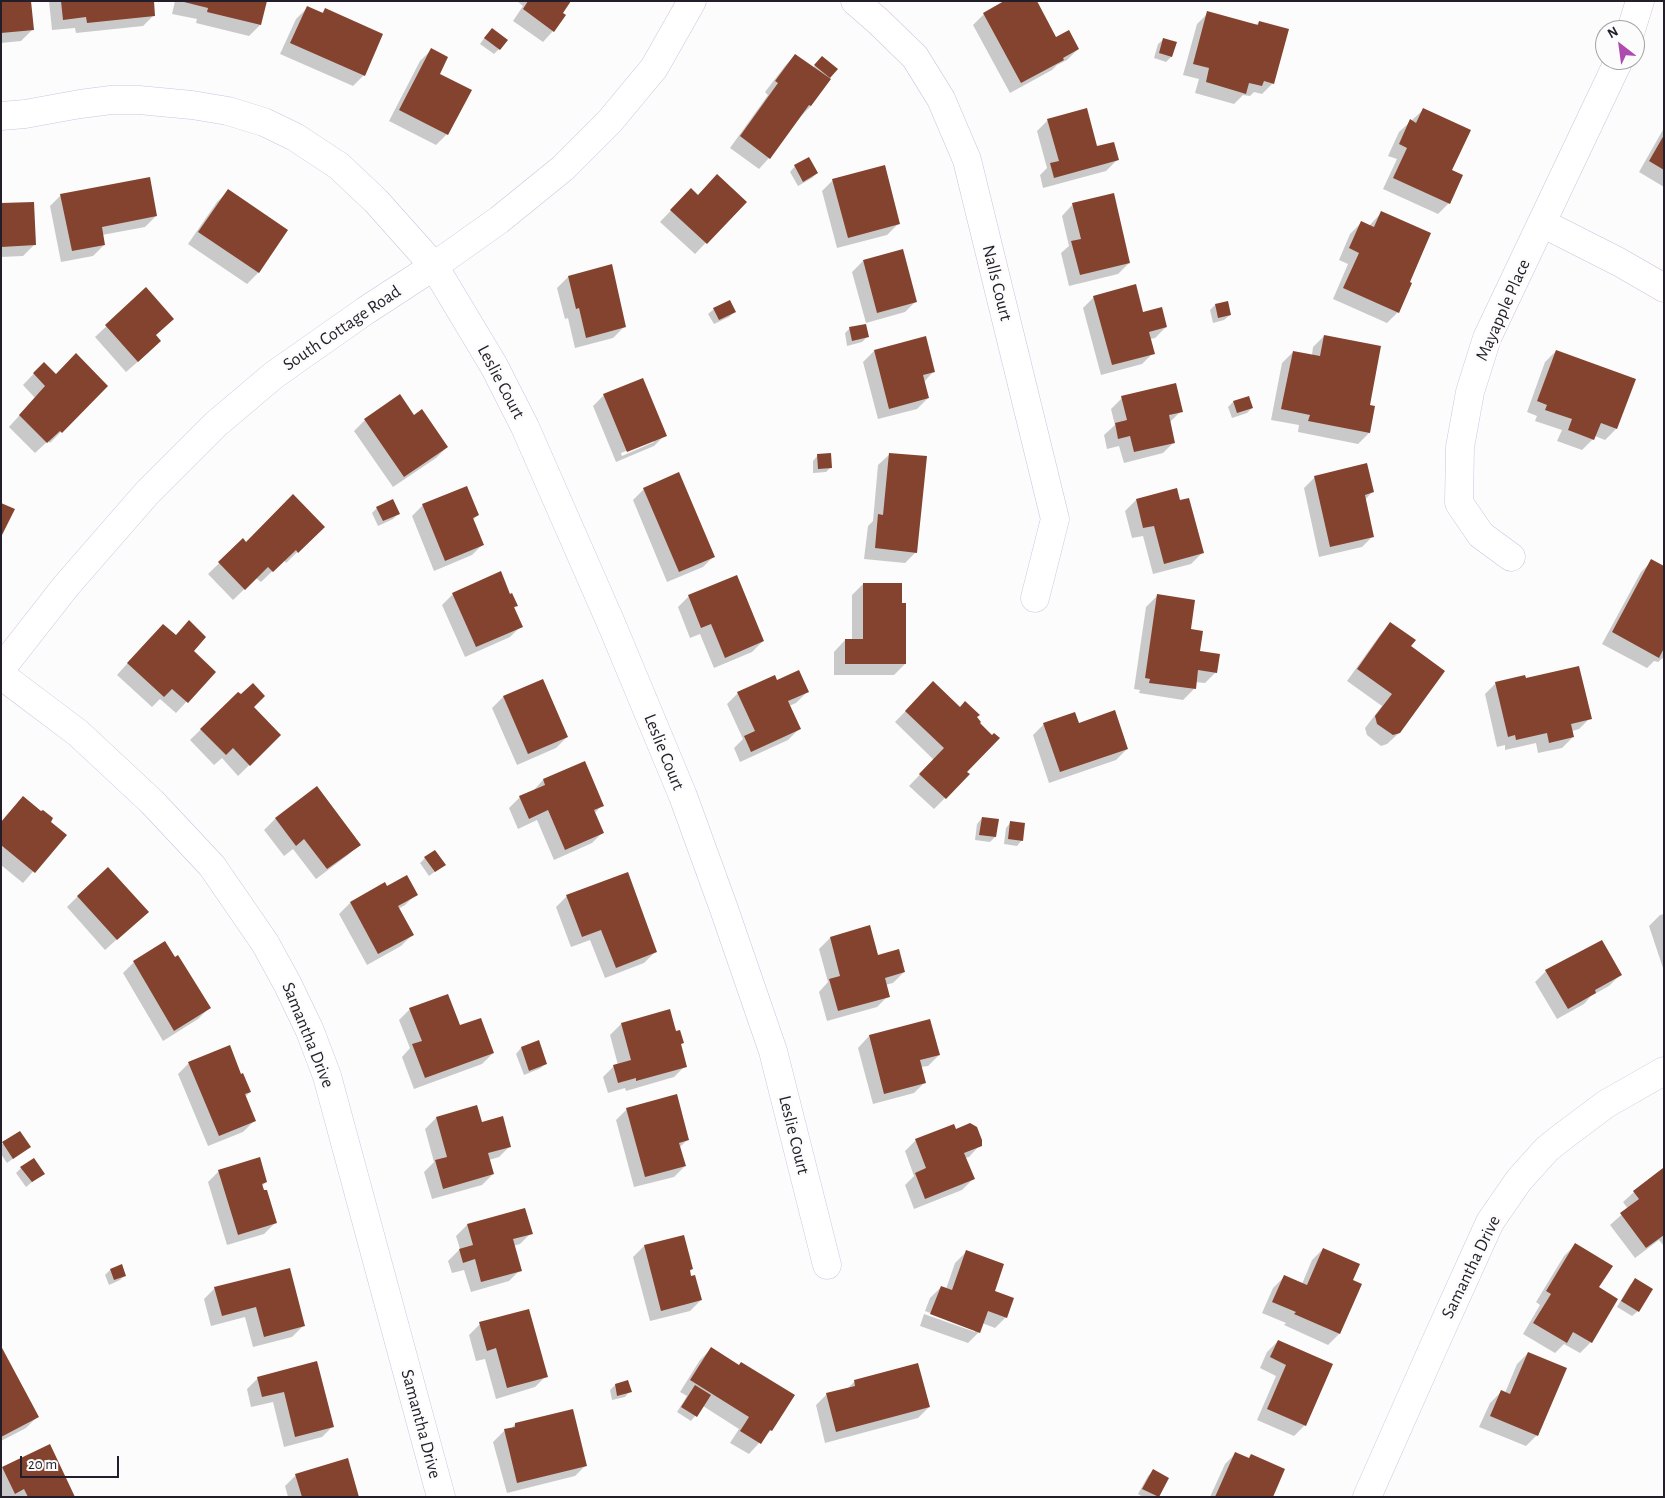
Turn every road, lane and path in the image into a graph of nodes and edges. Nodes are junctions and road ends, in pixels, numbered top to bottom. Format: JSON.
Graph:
{"nodes":[{"id":1,"x":692,"y":1,"type":"edge"},
{"id":2,"x":855,"y":1,"type":"edge"},
{"id":3,"x":1640,"y":1,"type":"edge"},
{"id":4,"x":1635,"y":20,"type":"edge"},
{"id":5,"x":1614,"y":70,"type":"edge"},
{"id":6,"x":1,"y":116,"type":"edge"},
{"id":7,"x":1542,"y":223,"type":"junction"},
{"id":8,"x":434,"y":266,"type":"junction"},
{"id":9,"x":1664,"y":288,"type":"edge"},
{"id":10,"x":1511,"y":557,"type":"dead end"},
{"id":11,"x":1035,"y":598,"type":"dead end"},
{"id":12,"x":1,"y":668,"type":"edge"},
{"id":13,"x":1,"y":675,"type":"edge"},
{"id":14,"x":1664,"y":1071,"type":"edge"},
{"id":15,"x":827,"y":1265,"type":"dead end"},
{"id":16,"x":441,"y":1497,"type":"edge"},
{"id":17,"x":1367,"y":1497,"type":"edge"}],
"edges":[{"from":1,"to":8,"type":"street","name":"South Cottage Road"},
{"from":2,"to":11,"type":"street","name":"Nalls Court"},
{"from":3,"to":4,"type":"street"},
{"from":5,"to":7,"type":"street","name":"Mayapple Place"},
{"from":6,"to":8,"type":"street","name":"Leslie Court"},
{"from":7,"to":9,"type":"street"},
{"from":7,"to":10,"type":"street","name":"Mayapple Place"},
{"from":8,"to":12,"type":"street","name":"South Cottage Road"},
{"from":8,"to":15,"type":"street","name":"Leslie Court"},
{"from":13,"to":16,"type":"street","name":"Samantha Drive"},
{"from":14,"to":17,"type":"street","name":"Samantha Drive"}]}
